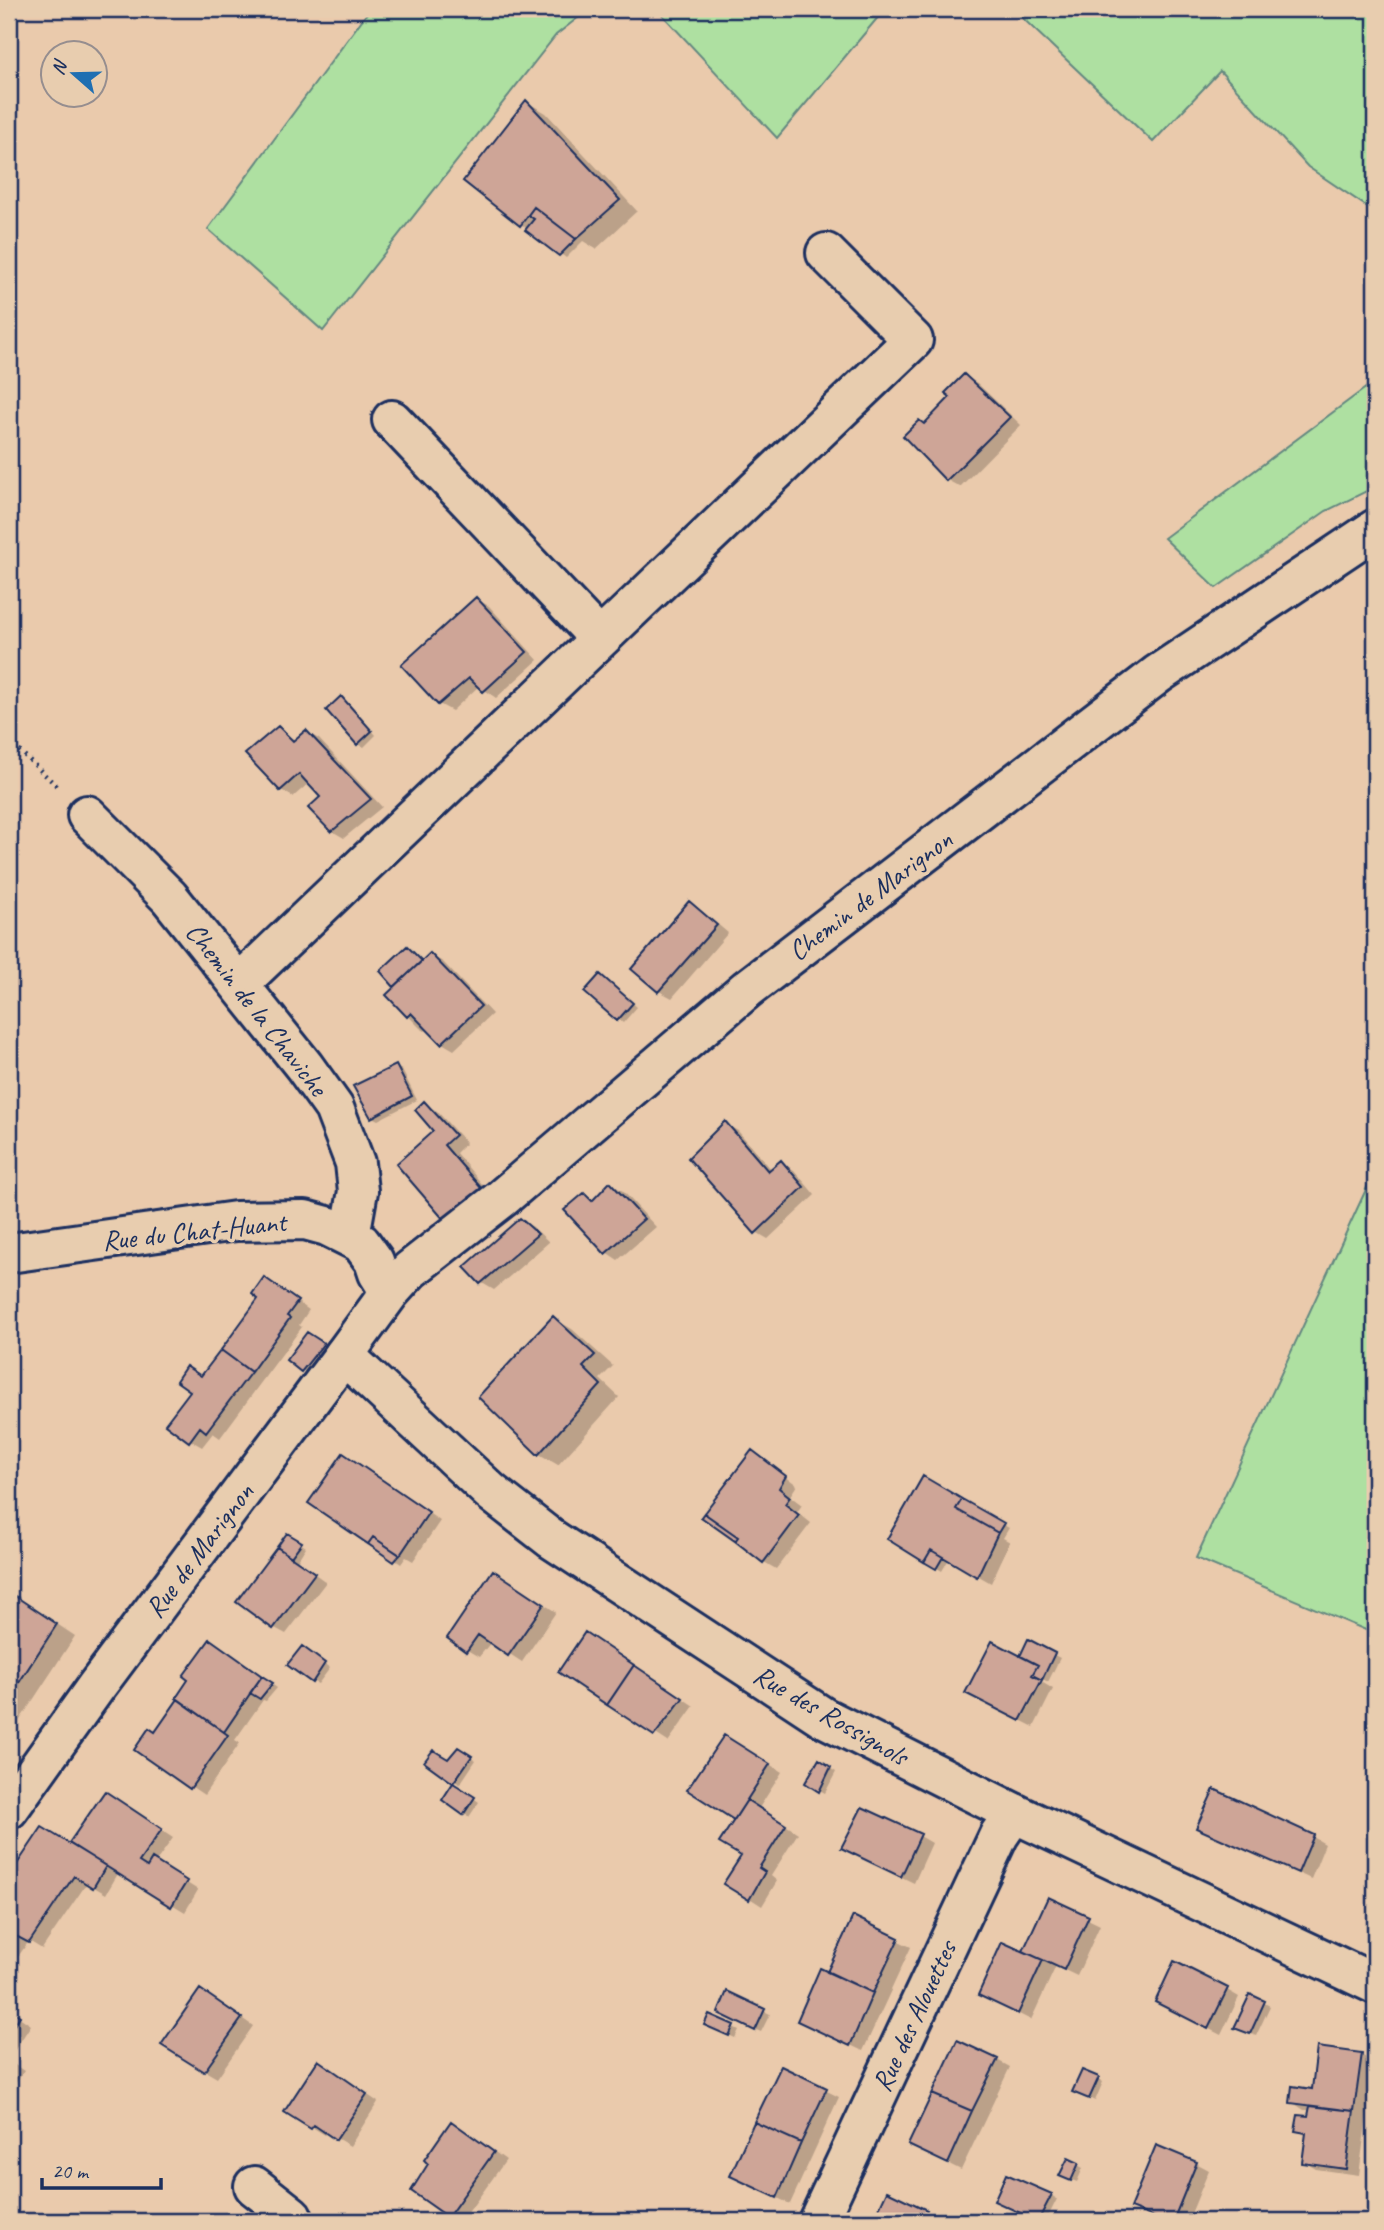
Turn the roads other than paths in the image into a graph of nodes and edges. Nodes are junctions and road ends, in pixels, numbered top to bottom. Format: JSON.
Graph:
{"nodes":[{"id":1,"x":826,"y":253,"type":"dead end"},
{"id":2,"x":392,"y":420,"type":"dead end"},
{"id":3,"x":1375,"y":529,"type":"edge"},
{"id":4,"x":600,"y":639,"type":"junction"},
{"id":5,"x":87,"y":815,"type":"road end"},
{"id":6,"x":239,"y":984,"type":"junction"},
{"id":7,"x":350,"y":1236,"type":"junction"},
{"id":8,"x":9,"y":1253,"type":"edge"},
{"id":9,"x":390,"y":1292,"type":"junction"},
{"id":10,"x":344,"y":1355,"type":"junction"},
{"id":11,"x":9,"y":1809,"type":"edge"},
{"id":12,"x":1014,"y":1813,"type":"junction"},
{"id":13,"x":1375,"y":1984,"type":"edge"},
{"id":14,"x":254,"y":2186,"type":"dead end"},
{"id":15,"x":294,"y":2221,"type":"edge"},
{"id":16,"x":818,"y":2221,"type":"edge"}],
"edges":[{"from":1,"to":4,"type":"street"},
{"from":2,"to":4,"type":"street"},
{"from":3,"to":9,"type":"street","name":"Chemin de Marignon"},
{"from":4,"to":6,"type":"street"},
{"from":5,"to":6,"type":"street","name":"Chemin de la Chaviche"},
{"from":6,"to":7,"type":"street","name":"Chemin de la Chaviche"},
{"from":7,"to":8,"type":"street","name":"Rue du Chat-Huant"},
{"from":7,"to":9,"type":"street","name":"Rue du Chat-Huant"},
{"from":9,"to":10,"type":"street","name":"Rue de Marignon"},
{"from":10,"to":11,"type":"street","name":"Rue de Marignon"},
{"from":10,"to":12,"type":"street","name":"Rue des Rossignols"},
{"from":12,"to":13,"type":"street","name":"Rue des Rossignols"},
{"from":12,"to":16,"type":"street","name":"Rue des Alouettes"},
{"from":14,"to":15,"type":"street"}]}
